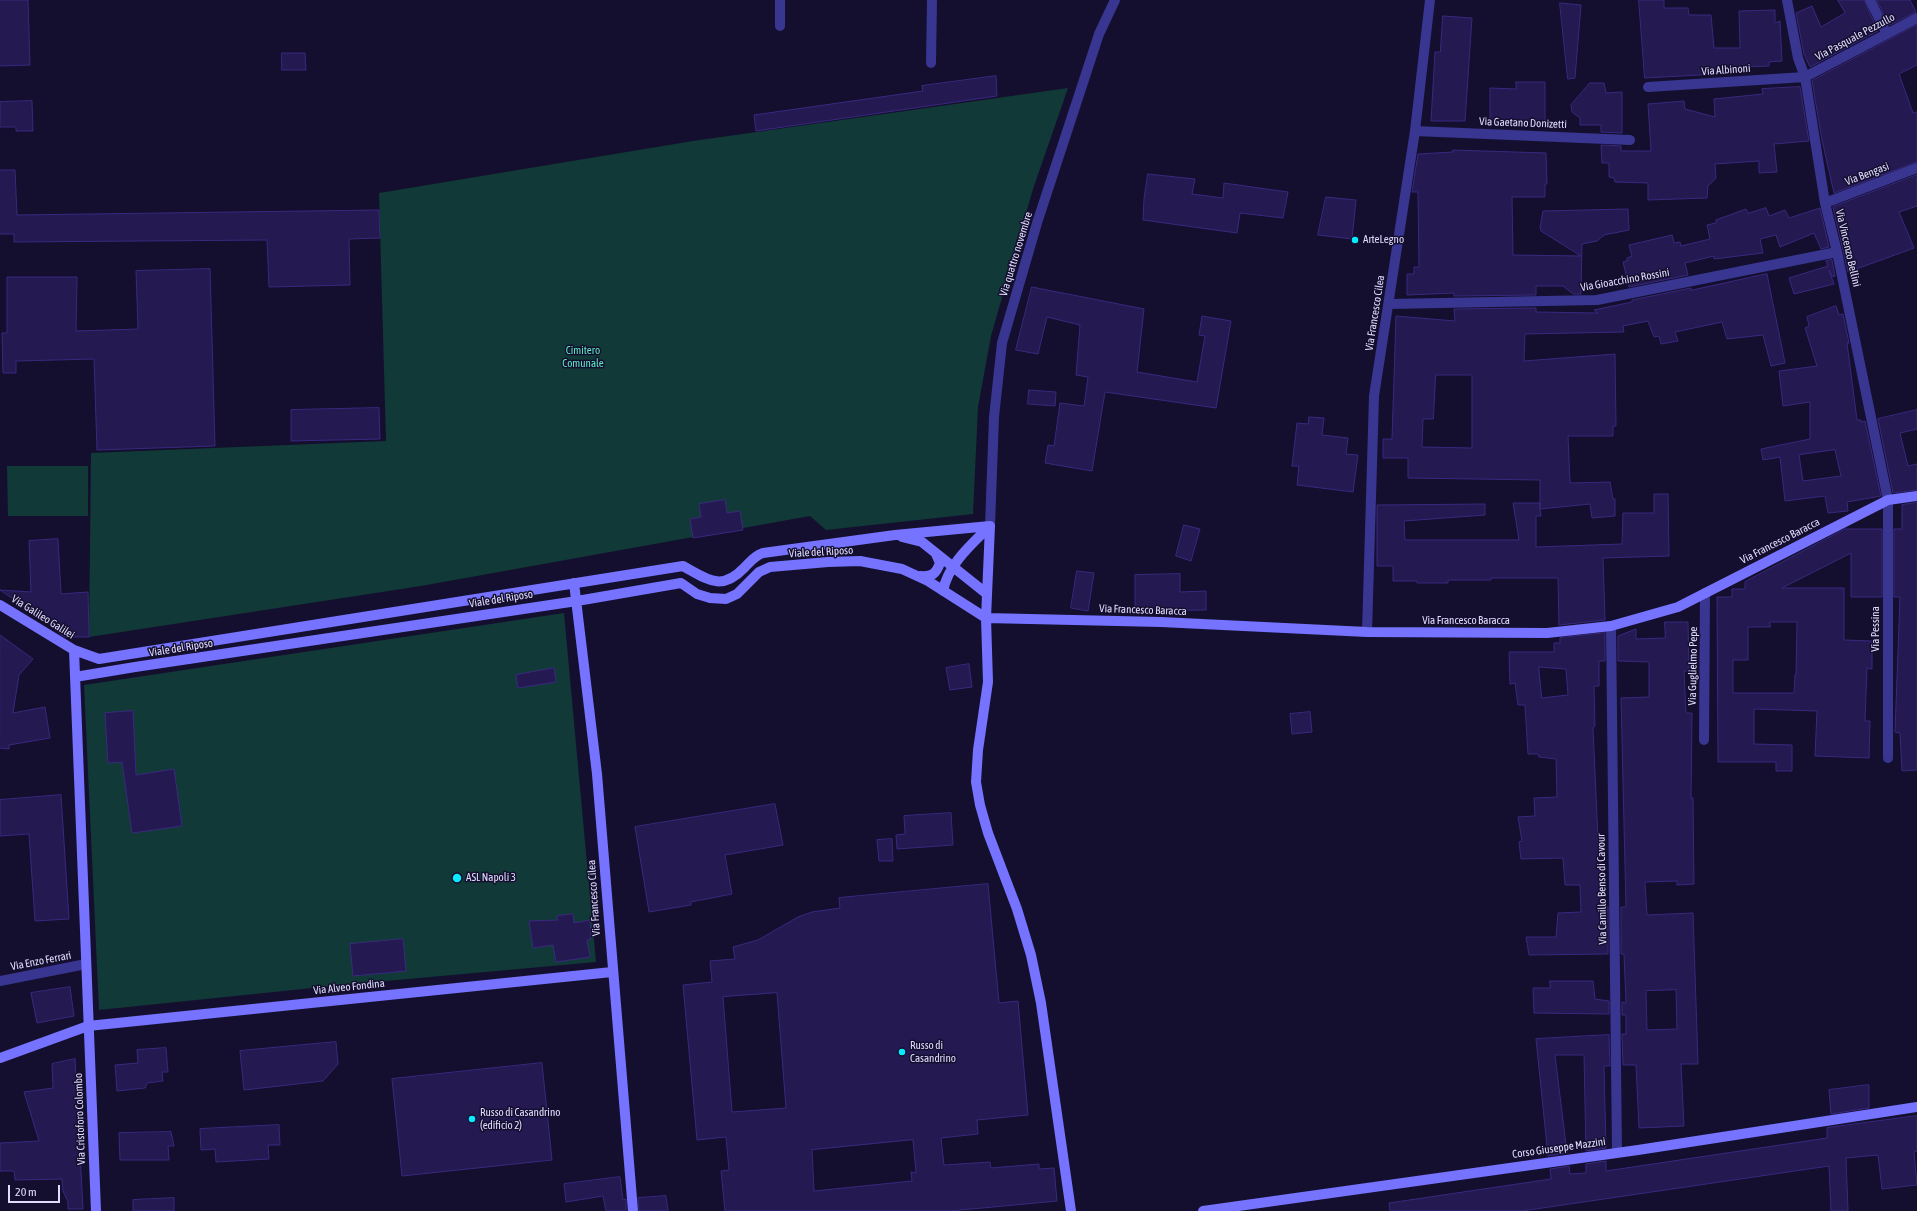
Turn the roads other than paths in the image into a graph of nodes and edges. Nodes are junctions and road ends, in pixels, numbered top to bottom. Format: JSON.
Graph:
{"nodes":[{"id":1,"x":780,"y":0,"type":"edge"},
{"id":2,"x":932,"y":0,"type":"edge"},
{"id":3,"x":1115,"y":0,"type":"edge"},
{"id":4,"x":1430,"y":0,"type":"edge"},
{"id":5,"x":1787,"y":0,"type":"edge"},
{"id":6,"x":1870,"y":0,"type":"edge"},
{"id":7,"x":1917,"y":18,"type":"edge"},
{"id":8,"x":780,"y":26,"type":"dead end"},
{"id":9,"x":1887,"y":34,"type":"junction"},
{"id":10,"x":931,"y":63,"type":"dead end"},
{"id":11,"x":1805,"y":77,"type":"junction"},
{"id":12,"x":1648,"y":87,"type":"dead end"},
{"id":13,"x":1415,"y":131,"type":"junction"},
{"id":14,"x":1630,"y":140,"type":"dead end"},
{"id":15,"x":1917,"y":168,"type":"edge"},
{"id":16,"x":1826,"y":203,"type":"junction"},
{"id":17,"x":1837,"y":252,"type":"junction"},
{"id":18,"x":1389,"y":304,"type":"junction"},
{"id":19,"x":1917,"y":496,"type":"edge"},
{"id":20,"x":1888,"y":500,"type":"junction"},
{"id":21,"x":990,"y":526,"type":"junction"},
{"id":22,"x":896,"y":535,"type":"junction"},
{"id":23,"x":936,"y":553,"type":"junction"},
{"id":24,"x":953,"y":567,"type":"junction"},
{"id":25,"x":916,"y":575,"type":"junction"},
{"id":26,"x":574,"y":583,"type":"junction"},
{"id":27,"x":943,"y":591,"type":"junction"},
{"id":28,"x":1705,"y":593,"type":"junction"},
{"id":29,"x":987,"y":594,"type":"junction"},
{"id":30,"x":576,"y":601,"type":"junction"},
{"id":31,"x":0,"y":605,"type":"edge"},
{"id":32,"x":986,"y":618,"type":"junction"},
{"id":33,"x":1611,"y":626,"type":"junction"},
{"id":34,"x":1367,"y":632,"type":"junction"},
{"id":35,"x":74,"y":650,"type":"junction"},
{"id":36,"x":75,"y":677,"type":"junction"},
{"id":37,"x":1704,"y":740,"type":"dead end"},
{"id":38,"x":1888,"y":758,"type":"dead end"},
{"id":39,"x":86,"y":964,"type":"junction"},
{"id":40,"x":612,"y":972,"type":"junction"},
{"id":41,"x":0,"y":981,"type":"edge"},
{"id":42,"x":88,"y":1026,"type":"junction"},
{"id":43,"x":0,"y":1058,"type":"edge"},
{"id":44,"x":1917,"y":1107,"type":"edge"},
{"id":45,"x":1617,"y":1152,"type":"junction"},
{"id":46,"x":96,"y":1211,"type":"edge"},
{"id":47,"x":633,"y":1211,"type":"edge"},
{"id":48,"x":1071,"y":1211,"type":"edge"},
{"id":49,"x":1203,"y":1211,"type":"edge"}],
"edges":[{"from":1,"to":8,"type":"street"},
{"from":2,"to":10,"type":"street"},
{"from":3,"to":21,"type":"street","name":"Via quattro novembre"},
{"from":4,"to":13,"type":"street","name":"Via Francesco Cilea"},
{"from":5,"to":11,"type":"street","name":"Via Vincenzo Bellini"},
{"from":6,"to":9,"type":"street"},
{"from":7,"to":9,"type":"street","name":"Via Pasquale Pezzullo"},
{"from":9,"to":11,"type":"street","name":"Via Pasquale Pezzullo"},
{"from":11,"to":12,"type":"street","name":"Via Albinoni"},
{"from":11,"to":16,"type":"street","name":"Via Vincenzo Bellini"},
{"from":13,"to":14,"type":"street","name":"Via Gaetano Donizetti"},
{"from":13,"to":18,"type":"street","name":"Via Francesco Cilea"},
{"from":15,"to":16,"type":"street","name":"Via Bengasi"},
{"from":16,"to":17,"type":"street","name":"Via Vincenzo Bellini"},
{"from":17,"to":18,"type":"street","name":"Via Gioacchino Rossini"},
{"from":17,"to":20,"type":"street","name":"Via Vincenzo Bellini"},
{"from":18,"to":34,"type":"street","name":"Via Francesco Cilea"},
{"from":19,"to":20,"type":"street","name":"Via Francesco Baracca"},
{"from":20,"to":28,"type":"street","name":"Via Francesco Baracca"},
{"from":20,"to":38,"type":"street","name":"Via Pessina"},
{"from":21,"to":22,"type":"street","name":"Viale del Riposo"},
{"from":21,"to":24,"type":"street"},
{"from":21,"to":29,"type":"street"},
{"from":22,"to":23,"type":"street","name":"Viale del Riposo"},
{"from":22,"to":26,"type":"street","name":"Viale del Riposo"},
{"from":23,"to":24,"type":"street","name":"Viale del Riposo"},
{"from":23,"to":25,"type":"street","name":"Viale del Riposo"},
{"from":24,"to":27,"type":"street"},
{"from":24,"to":29,"type":"street","name":"Viale del Riposo"},
{"from":25,"to":27,"type":"street","name":"Viale del Riposo"},
{"from":25,"to":30,"type":"street","name":"Viale del Riposo"},
{"from":26,"to":30,"type":"street","name":"Via Francesco Cilea"},
{"from":26,"to":35,"type":"street","name":"Viale del Riposo"},
{"from":27,"to":32,"type":"street","name":"Viale del Riposo"},
{"from":28,"to":33,"type":"street","name":"Via Francesco Baracca"},
{"from":28,"to":37,"type":"street","name":"Via Guglielmo Pepe"},
{"from":29,"to":32,"type":"street"},
{"from":30,"to":36,"type":"street","name":"Viale del Riposo"},
{"from":30,"to":40,"type":"street","name":"Via Francesco Cilea"},
{"from":31,"to":35,"type":"street","name":"Via Galileo Galilei"},
{"from":32,"to":34,"type":"street","name":"Via Francesco Baracca"},
{"from":32,"to":48,"type":"street"},
{"from":33,"to":34,"type":"street","name":"Via Francesco Baracca"},
{"from":33,"to":45,"type":"street","name":"Via Camillo Benso di Cavour"},
{"from":35,"to":36,"type":"street","name":"Via Cristoforo Colombo"},
{"from":36,"to":39,"type":"street","name":"Via Cristoforo Colombo"},
{"from":39,"to":41,"type":"street","name":"Via Enzo Ferrari"},
{"from":39,"to":42,"type":"street","name":"Via Cristoforo Colombo"},
{"from":40,"to":42,"type":"street","name":"Via Alveo Fondina"},
{"from":40,"to":47,"type":"street","name":"Via Francesco Cilea"},
{"from":42,"to":43,"type":"street","name":"Via Alveo Fondina"},
{"from":42,"to":46,"type":"street","name":"Via Cristoforo Colombo"},
{"from":44,"to":45,"type":"street","name":"Corso Giuseppe Mazzini"},
{"from":45,"to":49,"type":"street","name":"Corso Giuseppe Mazzini"}]}
